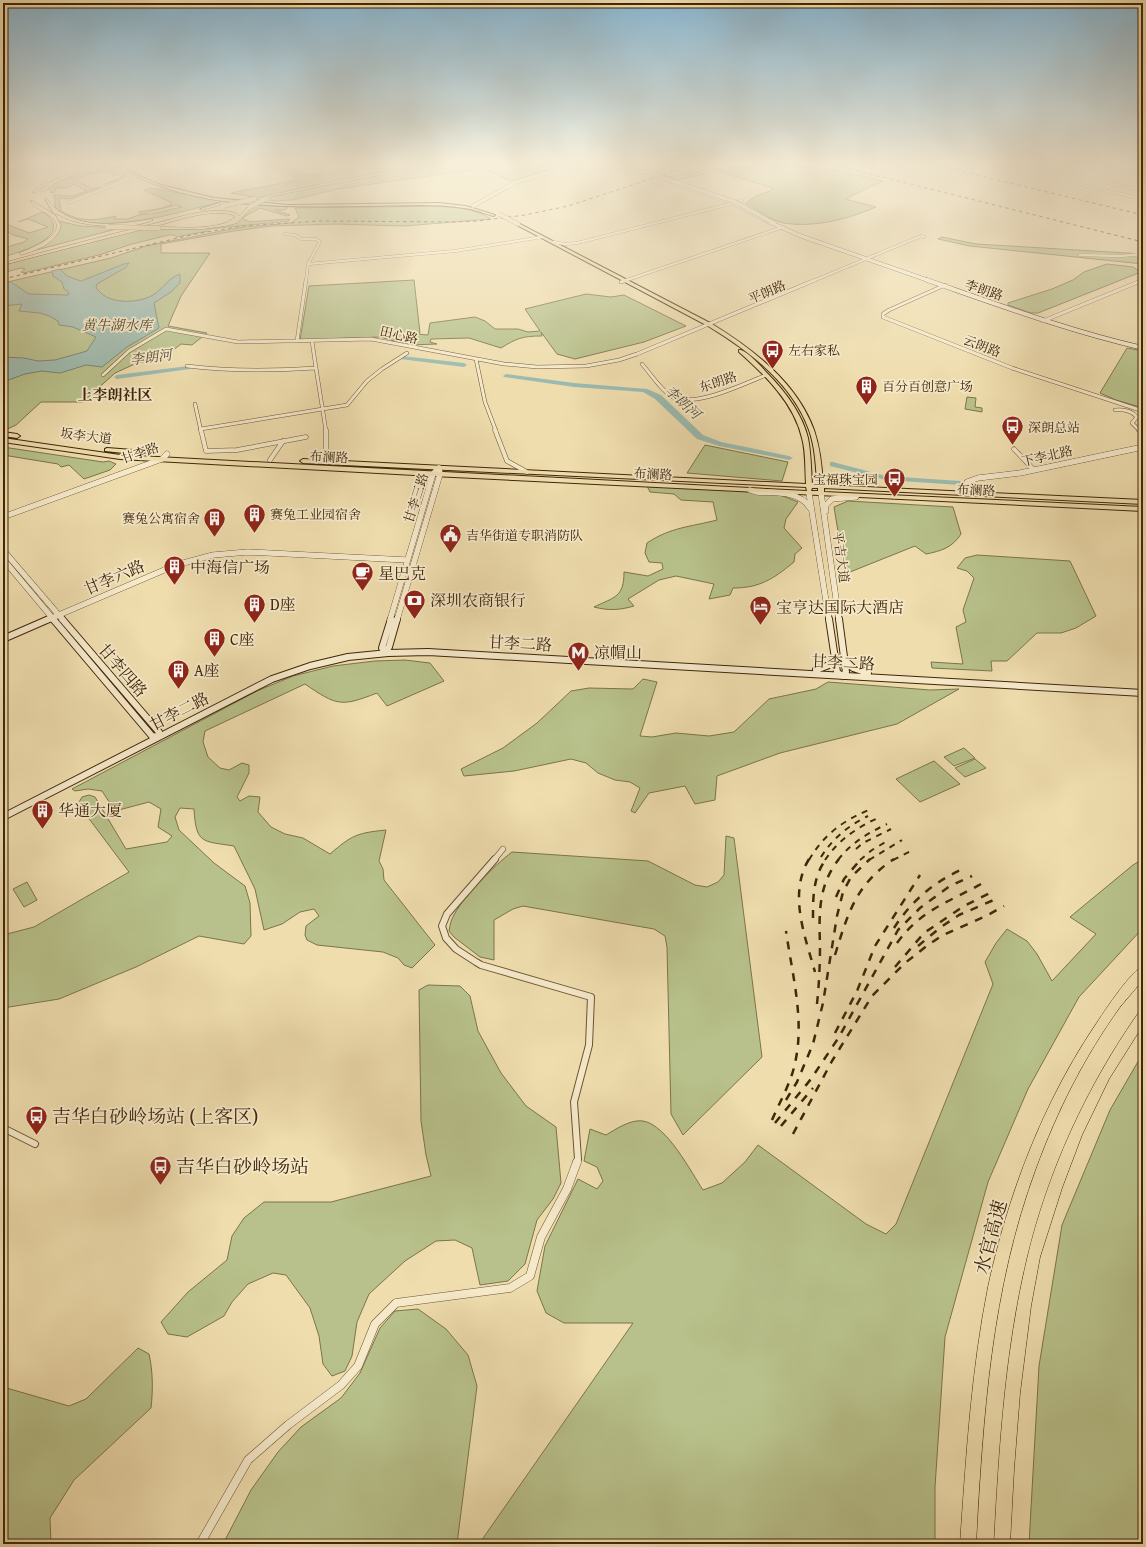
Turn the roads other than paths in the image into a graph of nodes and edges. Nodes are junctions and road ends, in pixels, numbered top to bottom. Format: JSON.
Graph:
{"nodes":[{"id":1,"x":55,"y":234,"type":"edge"},
{"id":2,"x":110,"y":234,"type":"edge"},
{"id":3,"x":114,"y":234,"type":"edge"},
{"id":4,"x":117,"y":234,"type":"edge"},
{"id":5,"x":287,"y":234,"type":"edge"},
{"id":6,"x":529,"y":234,"type":"edge"},
{"id":7,"x":538,"y":234,"type":"edge"},
{"id":8,"x":612,"y":234,"type":"edge"},
{"id":9,"x":617,"y":234,"type":"edge"},
{"id":10,"x":761,"y":234,"type":"edge"},
{"id":11,"x":801,"y":234,"type":"edge"},
{"id":12,"x":542,"y":236,"type":"junction"},
{"id":13,"x":922,"y":236,"type":"dead end"},
{"id":14,"x":536,"y":238,"type":"junction"},
{"id":15,"x":553,"y":242,"type":"junction"},
{"id":16,"x":81,"y":243,"type":"junction"},
{"id":17,"x":571,"y":252,"type":"junction"},
{"id":18,"x":1143,"y":254,"type":"edge"},
{"id":19,"x":1080,"y":255,"type":"dead end"},
{"id":20,"x":868,"y":259,"type":"junction"},
{"id":21,"x":3,"y":262,"type":"edge"},
{"id":22,"x":308,"y":264,"type":"junction"},
{"id":23,"x":1143,"y":280,"type":"edge"},
{"id":24,"x":623,"y":282,"type":"junction"},
{"id":25,"x":944,"y":285,"type":"junction"},
{"id":26,"x":1044,"y":320,"type":"junction"},
{"id":27,"x":707,"y":326,"type":"junction"},
{"id":28,"x":297,"y":341,"type":"junction"},
{"id":29,"x":312,"y":341,"type":"junction"},
{"id":30,"x":1143,"y":347,"type":"edge"},
{"id":31,"x":407,"y":353,"type":"dead end"},
{"id":32,"x":476,"y":360,"type":"junction"},
{"id":33,"x":642,"y":364,"type":"dead end"},
{"id":34,"x":187,"y":366,"type":"dead end"},
{"id":35,"x":316,"y":368,"type":"junction"},
{"id":36,"x":103,"y":375,"type":"dead end"},
{"id":37,"x":766,"y":375,"type":"junction"},
{"id":38,"x":195,"y":404,"type":"dead end"},
{"id":39,"x":323,"y":408,"type":"junction"},
{"id":40,"x":1115,"y":410,"type":"dead end"},
{"id":41,"x":1143,"y":411,"type":"edge"},
{"id":42,"x":201,"y":429,"type":"junction"},
{"id":43,"x":3,"y":434,"type":"edge"},
{"id":44,"x":1143,"y":434,"type":"edge"},
{"id":45,"x":306,"y":437,"type":"dead end"},
{"id":46,"x":3,"y":440,"type":"edge"},
{"id":47,"x":283,"y":441,"type":"junction"},
{"id":48,"x":1143,"y":447,"type":"edge"},
{"id":49,"x":1014,"y":448,"type":"dead end"},
{"id":50,"x":167,"y":454,"type":"junction"},
{"id":51,"x":159,"y":458,"type":"junction"},
{"id":52,"x":807,"y":459,"type":"junction"},
{"id":53,"x":270,"y":460,"type":"junction"},
{"id":54,"x":326,"y":462,"type":"junction"},
{"id":55,"x":817,"y":462,"type":"junction"},
{"id":56,"x":439,"y":468,"type":"junction"},
{"id":57,"x":1034,"y":470,"type":"junction"},
{"id":58,"x":527,"y":472,"type":"junction"},
{"id":59,"x":433,"y":474,"type":"junction"},
{"id":60,"x":440,"y":474,"type":"junction"},
{"id":61,"x":766,"y":484,"type":"junction"},
{"id":62,"x":883,"y":489,"type":"junction"},
{"id":63,"x":750,"y":490,"type":"junction"},
{"id":64,"x":809,"y":490,"type":"junction"},
{"id":65,"x":820,"y":490,"type":"junction"},
{"id":66,"x":968,"y":494,"type":"junction"},
{"id":67,"x":865,"y":495,"type":"junction"},
{"id":68,"x":1143,"y":502,"type":"edge"},
{"id":69,"x":1143,"y":509,"type":"edge"},
{"id":70,"x":812,"y":514,"type":"junction"},
{"id":71,"x":3,"y":515,"type":"edge"},
{"id":72,"x":824,"y":519,"type":"junction"},
{"id":73,"x":3,"y":550,"type":"edge"},
{"id":74,"x":3,"y":559,"type":"edge"},
{"id":75,"x":407,"y":560,"type":"dead end"},
{"id":76,"x":56,"y":616,"type":"junction"},
{"id":77,"x":3,"y":639,"type":"edge"},
{"id":78,"x":385,"y":649,"type":"junction"},
{"id":79,"x":835,"y":657,"type":"junction"},
{"id":80,"x":844,"y":658,"type":"junction"},
{"id":81,"x":816,"y":670,"type":"junction"},
{"id":82,"x":842,"y":673,"type":"junction"},
{"id":83,"x":868,"y":673,"type":"junction"},
{"id":84,"x":1143,"y":688,"type":"edge"},
{"id":85,"x":1143,"y":693,"type":"edge"},
{"id":86,"x":156,"y":735,"type":"junction"},
{"id":87,"x":3,"y":812,"type":"edge"},
{"id":88,"x":3,"y":817,"type":"edge"},
{"id":89,"x":503,"y":849,"type":"dead end"},
{"id":90,"x":1143,"y":971,"type":"edge"},
{"id":91,"x":1143,"y":1016,"type":"edge"},
{"id":92,"x":3,"y":1128,"type":"edge"},
{"id":93,"x":35,"y":1144,"type":"dead end"},
{"id":94,"x":200,"y":1544,"type":"edge"},
{"id":95,"x":968,"y":1544,"type":"edge"},
{"id":96,"x":1002,"y":1544,"type":"edge"}],
"edges":[{"from":1,"to":21,"type":"highway"},
{"from":2,"to":21,"type":"highway"},
{"from":3,"to":16,"type":"highway"},
{"from":4,"to":16,"type":"highway"},
{"from":5,"to":22,"type":"street"},
{"from":6,"to":14,"type":"main road","name":"平吉大道"},
{"from":7,"to":12,"type":"main road","name":"平吉大道","bridge":true},
{"from":8,"to":15,"type":"street"},
{"from":9,"to":17,"type":"street"},
{"from":10,"to":24,"type":"street"},
{"from":11,"to":20,"type":"street","name":"李朗路"},
{"from":12,"to":14,"type":"street"},
{"from":12,"to":15,"type":"main road","name":"平吉大道"},
{"from":13,"to":20,"type":"street","name":"平朗路"},
{"from":14,"to":22,"type":"street"},
{"from":14,"to":24,"type":"main road","name":"平吉大道"},
{"from":15,"to":17,"type":"main road","name":"平吉大道"},
{"from":16,"to":21,"type":"highway"},
{"from":17,"to":24,"type":"main road","name":"平吉大道"},
{"from":18,"to":19,"type":"street"},
{"from":20,"to":25,"type":"street","name":"李朗路"},
{"from":20,"to":27,"type":"street","name":"平朗路"},
{"from":22,"to":28,"type":"street"},
{"from":23,"to":26,"type":"street"},
{"from":24,"to":27,"type":"main road","name":"平吉大道"},
{"from":25,"to":26,"type":"street","name":"李朗路"},
{"from":25,"to":41,"type":"street","name":"云朗路"},
{"from":26,"to":30,"type":"street","name":"李朗路"},
{"from":27,"to":32,"type":"street","name":"田心路"},
{"from":27,"to":37,"type":"main road","name":"平吉大道"},
{"from":27,"to":55,"type":"main road","name":"平吉大道"},
{"from":28,"to":29,"type":"street","name":"田心路"},
{"from":28,"to":36,"type":"street","name":"田心路"},
{"from":29,"to":32,"type":"street","name":"田心路"},
{"from":29,"to":35,"type":"street"},
{"from":31,"to":39,"type":"street"},
{"from":32,"to":58,"type":"street"},
{"from":33,"to":37,"type":"street","name":"东朗路"},
{"from":34,"to":35,"type":"street"},
{"from":35,"to":39,"type":"street"},
{"from":37,"to":52,"type":"main road","name":"平吉大道"},
{"from":38,"to":42,"type":"street"},
{"from":39,"to":42,"type":"street"},
{"from":39,"to":54,"type":"street"},
{"from":40,"to":44,"type":"street"},
{"from":42,"to":47,"type":"street"},
{"from":43,"to":50,"type":"main road","name":"坂李大道"},
{"from":45,"to":47,"type":"street"},
{"from":46,"to":51,"type":"main road","name":"坂李大道"},
{"from":47,"to":53,"type":"street"},
{"from":48,"to":57,"type":"street","name":"下李北路"},
{"from":49,"to":57,"type":"street"},
{"from":50,"to":51,"type":"street","name":"甘李路"},
{"from":50,"to":53,"type":"main road","name":"布澜路"},
{"from":51,"to":59,"type":"main road","name":"布澜路"},
{"from":51,"to":71,"type":"street","name":"甘李路"},
{"from":52,"to":61,"type":"main road"},
{"from":52,"to":64,"type":"main road","name":"平吉大道"},
{"from":53,"to":54,"type":"main road","name":"布澜路"},
{"from":54,"to":56,"type":"main road","name":"布澜路"},
{"from":55,"to":62,"type":"main road"},
{"from":55,"to":65,"type":"main road","name":"平吉大道"},
{"from":56,"to":58,"type":"main road","name":"布澜路"},
{"from":56,"to":59,"type":"street","name":"甘李三路"},
{"from":56,"to":60,"type":"street","name":"甘李三路"},
{"from":57,"to":66,"type":"street","name":"下李北路"},
{"from":58,"to":61,"type":"main road","name":"布澜路"},
{"from":59,"to":60,"type":"main road","name":"布澜路"},
{"from":59,"to":78,"type":"street","name":"甘李三路"},
{"from":60,"to":63,"type":"main road","name":"布澜路"},
{"from":60,"to":78,"type":"street","name":"甘李三路"},
{"from":61,"to":64,"type":"main road","name":"布澜路"},
{"from":62,"to":65,"type":"main road","name":"布澜路"},
{"from":62,"to":66,"type":"main road","name":"布澜路"},
{"from":63,"to":64,"type":"main road","name":"布澜路"},
{"from":63,"to":70,"type":"street"},
{"from":64,"to":65,"type":"main road","name":"布澜路"},
{"from":64,"to":70,"type":"street","name":"平吉大道"},
{"from":65,"to":67,"type":"main road","name":"布澜路"},
{"from":65,"to":72,"type":"street","name":"平吉大道"},
{"from":66,"to":68,"type":"main road","name":"布澜路"},
{"from":67,"to":69,"type":"main road","name":"布澜路"},
{"from":67,"to":72,"type":"street"},
{"from":70,"to":79,"type":"street","name":"平吉大道"},
{"from":72,"to":80,"type":"street","name":"平吉大道"},
{"from":73,"to":76,"type":"street","name":"甘李四路"},
{"from":74,"to":76,"type":"street","name":"甘李四路"},
{"from":75,"to":76,"type":"street","name":"甘李六路"},
{"from":76,"to":77,"type":"street","name":"甘李六路"},
{"from":76,"to":86,"type":"street","name":"甘李四路"},
{"from":78,"to":81,"type":"street","name":"甘李二路"},
{"from":78,"to":82,"type":"street","name":"甘李二路"},
{"from":78,"to":86,"type":"street","name":"甘李二路"},
{"from":79,"to":81,"type":"street"},
{"from":79,"to":82,"type":"street","name":"平吉大道"},
{"from":80,"to":82,"type":"street","name":"平吉大道"},
{"from":80,"to":83,"type":"street"},
{"from":81,"to":82,"type":"street","name":"甘李二路"},
{"from":82,"to":83,"type":"street","name":"甘李二路"},
{"from":82,"to":85,"type":"street","name":"甘李二路"},
{"from":83,"to":84,"type":"street","name":"甘李二路"},
{"from":86,"to":87,"type":"street","name":"甘李二路"},
{"from":86,"to":88,"type":"street","name":"甘李二路"},
{"from":89,"to":94,"type":"street"},
{"from":90,"to":95,"type":"highway","name":"水官高速"},
{"from":91,"to":96,"type":"highway"},
{"from":92,"to":93,"type":"street"}]}
